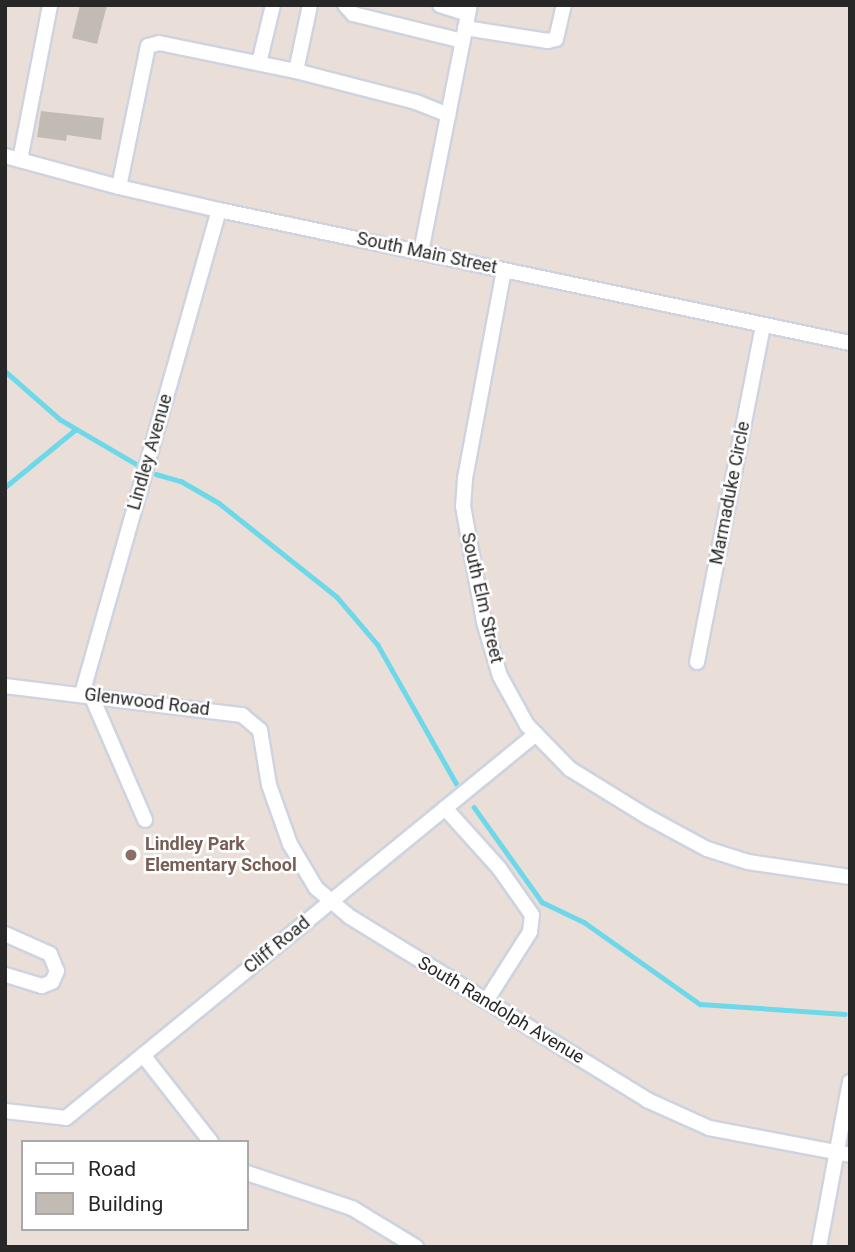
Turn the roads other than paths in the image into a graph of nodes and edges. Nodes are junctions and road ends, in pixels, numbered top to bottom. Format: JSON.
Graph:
{"nodes":[{"id":1,"x":50,"y":5,"type":"edge"},
{"id":2,"x":272,"y":5,"type":"edge"},
{"id":3,"x":310,"y":5,"type":"edge"},
{"id":4,"x":345,"y":5,"type":"edge"},
{"id":5,"x":440,"y":5,"type":"edge"},
{"id":6,"x":564,"y":5,"type":"edge"},
{"id":7,"x":466,"y":22,"type":"edge"},
{"id":8,"x":259,"y":63,"type":"junction"},
{"id":9,"x":296,"y":71,"type":"junction"},
{"id":10,"x":448,"y":115,"type":"junction"},
{"id":11,"x":5,"y":156,"type":"edge"},
{"id":12,"x":20,"y":160,"type":"junction"},
{"id":13,"x":119,"y":187,"type":"junction"},
{"id":14,"x":219,"y":210,"type":"junction"},
{"id":15,"x":421,"y":252,"type":"junction"},
{"id":16,"x":504,"y":270,"type":"junction"},
{"id":17,"x":763,"y":325,"type":"junction"},
{"id":18,"x":850,"y":343,"type":"edge"},
{"id":19,"x":697,"y":662,"type":"dead end"},
{"id":20,"x":5,"y":686,"type":"edge"},
{"id":21,"x":87,"y":695,"type":"junction"},
{"id":22,"x":536,"y":734,"type":"junction"},
{"id":23,"x":265,"y":751,"type":"joint"},
{"id":24,"x":445,"y":808,"type":"junction"},
{"id":25,"x":145,"y":820,"type":"dead end"},
{"id":26,"x":850,"y":877,"type":"edge"},
{"id":27,"x":331,"y":901,"type":"junction"},
{"id":28,"x":5,"y":934,"type":"edge"},
{"id":29,"x":5,"y":975,"type":"edge"},
{"id":30,"x":486,"y":1001,"type":"junction"},
{"id":31,"x":143,"y":1055,"type":"junction"},
{"id":32,"x":850,"y":1082,"type":"edge"},
{"id":33,"x":5,"y":1111,"type":"edge"},
{"id":34,"x":209,"y":1140,"type":"edge"},
{"id":35,"x":843,"y":1154,"type":"edge"},
{"id":36,"x":248,"y":1173,"type":"edge"},
{"id":37,"x":416,"y":1247,"type":"edge"},
{"id":38,"x":819,"y":1247,"type":"edge"}],
"edges":[{"from":1,"to":12,"type":"street"},
{"from":2,"to":8,"type":"street"},
{"from":3,"to":9,"type":"street"},
{"from":4,"to":7,"type":"street"},
{"from":5,"to":7,"type":"street"},
{"from":6,"to":7,"type":"street"},
{"from":7,"to":10,"type":"street"},
{"from":8,"to":9,"type":"street"},
{"from":8,"to":13,"type":"street"},
{"from":9,"to":10,"type":"street"},
{"from":10,"to":15,"type":"street"},
{"from":11,"to":12,"type":"street","name":"South Main Street"},
{"from":12,"to":13,"type":"street","name":"South Main Street"},
{"from":13,"to":14,"type":"street","name":"South Main Street"},
{"from":14,"to":15,"type":"street","name":"South Main Street"},
{"from":14,"to":21,"type":"street","name":"Lindley Avenue"},
{"from":15,"to":16,"type":"street","name":"South Main Street"},
{"from":16,"to":17,"type":"street","name":"South Main Street"},
{"from":16,"to":22,"type":"street","name":"South Elm Street"},
{"from":17,"to":18,"type":"street","name":"South Main Street"},
{"from":17,"to":19,"type":"street","name":"Marmaduke Circle"},
{"from":20,"to":21,"type":"street","name":"Glenwood Road"},
{"from":21,"to":23,"type":"street","name":"Glenwood Road"},
{"from":21,"to":25,"type":"street"},
{"from":22,"to":24,"type":"street","name":"Cliff Road"},
{"from":22,"to":26,"type":"street","name":"South Elm Street"},
{"from":23,"to":27,"type":"street","name":"South Randolph Avenue"},
{"from":24,"to":27,"type":"street","name":"Cliff Road"},
{"from":24,"to":30,"type":"street"},
{"from":27,"to":30,"type":"street","name":"South Randolph Avenue"},
{"from":27,"to":31,"type":"street","name":"Cliff Road"},
{"from":28,"to":29,"type":"street"},
{"from":30,"to":35,"type":"street","name":"South Randolph Avenue"},
{"from":31,"to":33,"type":"street","name":"Cliff Road"},
{"from":31,"to":34,"type":"street"},
{"from":32,"to":35,"type":"street"},
{"from":35,"to":38,"type":"street"},
{"from":36,"to":37,"type":"street"}]}
